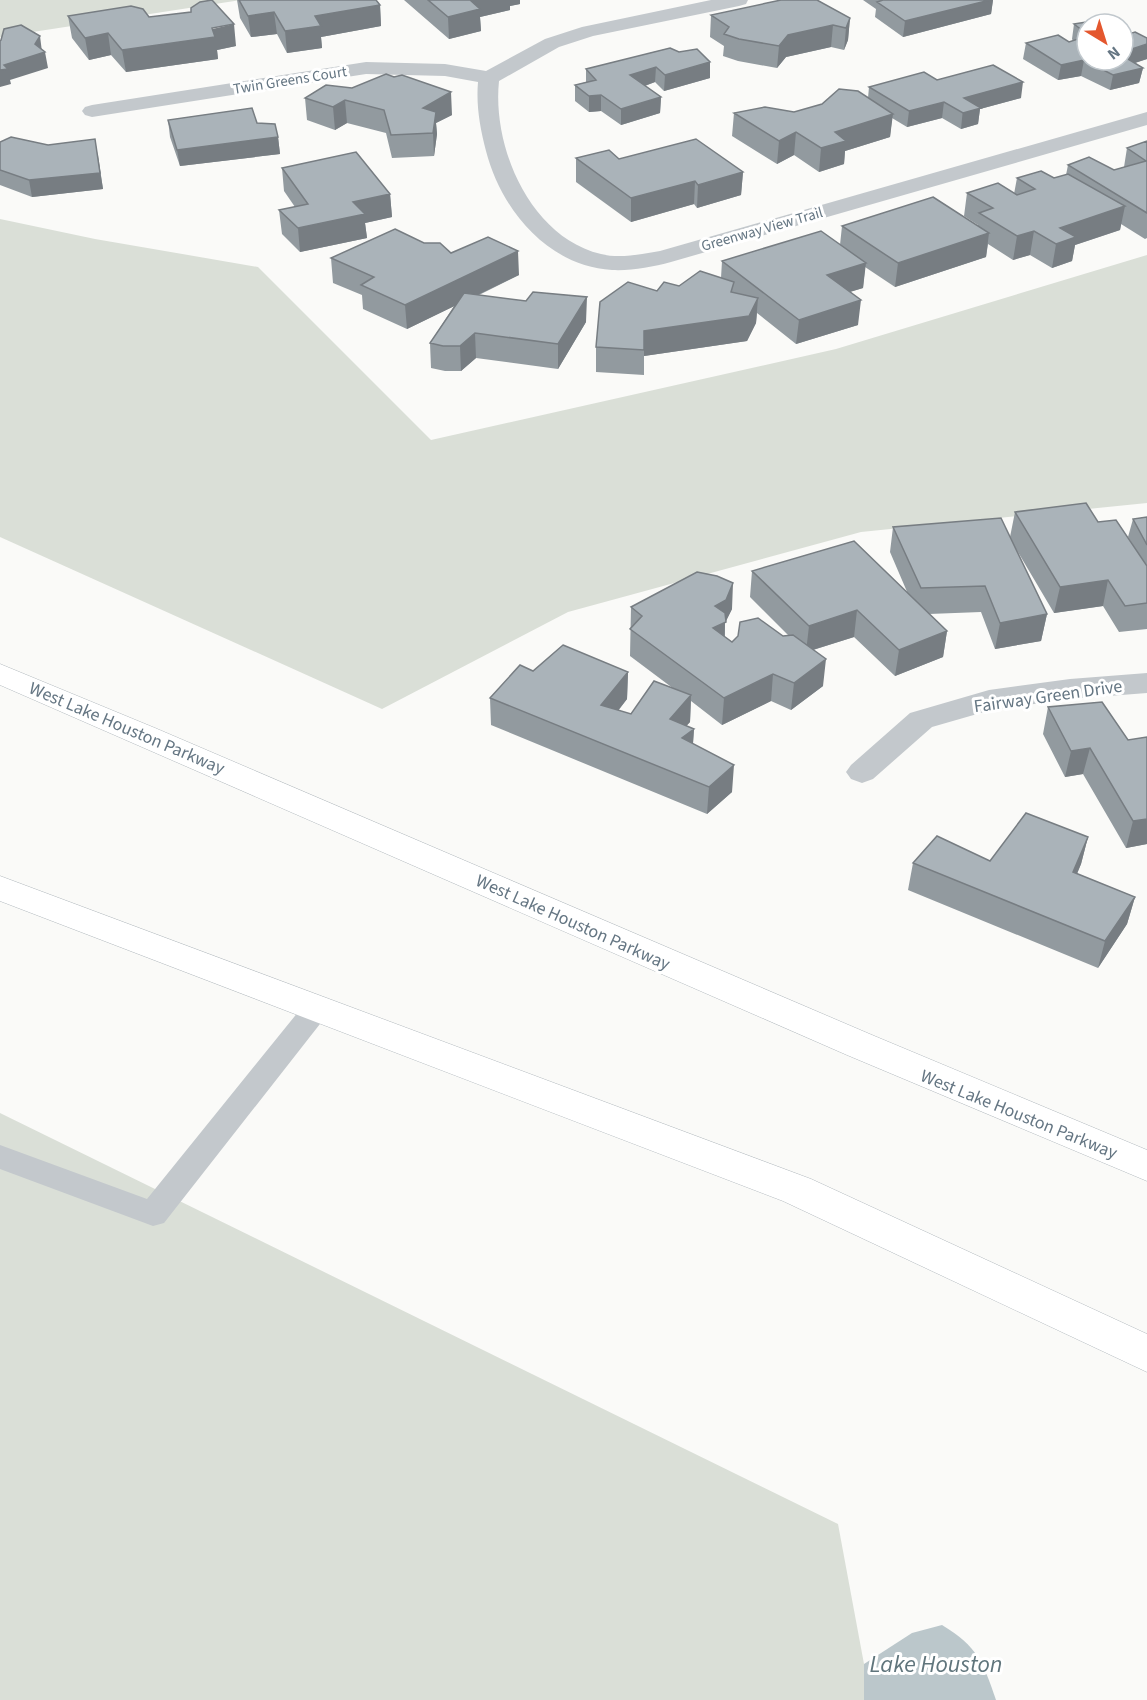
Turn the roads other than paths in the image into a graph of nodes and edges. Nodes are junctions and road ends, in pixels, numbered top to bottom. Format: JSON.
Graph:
{"nodes":[{"id":1,"x":739,"y":0,"type":"edge"},
{"id":2,"x":489,"y":78,"type":"junction"},
{"id":3,"x":92,"y":111,"type":"dead end"},
{"id":4,"x":1147,"y":118,"type":"edge"},
{"id":5,"x":0,"y":674,"type":"edge"},
{"id":6,"x":1147,"y":683,"type":"edge"},
{"id":7,"x":862,"y":772,"type":"dead end"},
{"id":8,"x":0,"y":888,"type":"edge"},
{"id":9,"x":317,"y":1008,"type":"junction"},
{"id":10,"x":0,"y":1157,"type":"edge"},
{"id":11,"x":1147,"y":1166,"type":"edge"},
{"id":12,"x":1147,"y":1354,"type":"edge"}],
"edges":[{"from":1,"to":2,"type":"street"},
{"from":2,"to":3,"type":"street","name":"Twin Greens Court"},
{"from":2,"to":4,"type":"street","name":"Greenway View Trail"},
{"from":5,"to":11,"type":"main road","name":"West Lake Houston Parkway"},
{"from":6,"to":7,"type":"street","name":"Fairway Green Drive"},
{"from":8,"to":9,"type":"main road"},
{"from":9,"to":10,"type":"lane"},
{"from":9,"to":12,"type":"main road"}]}
